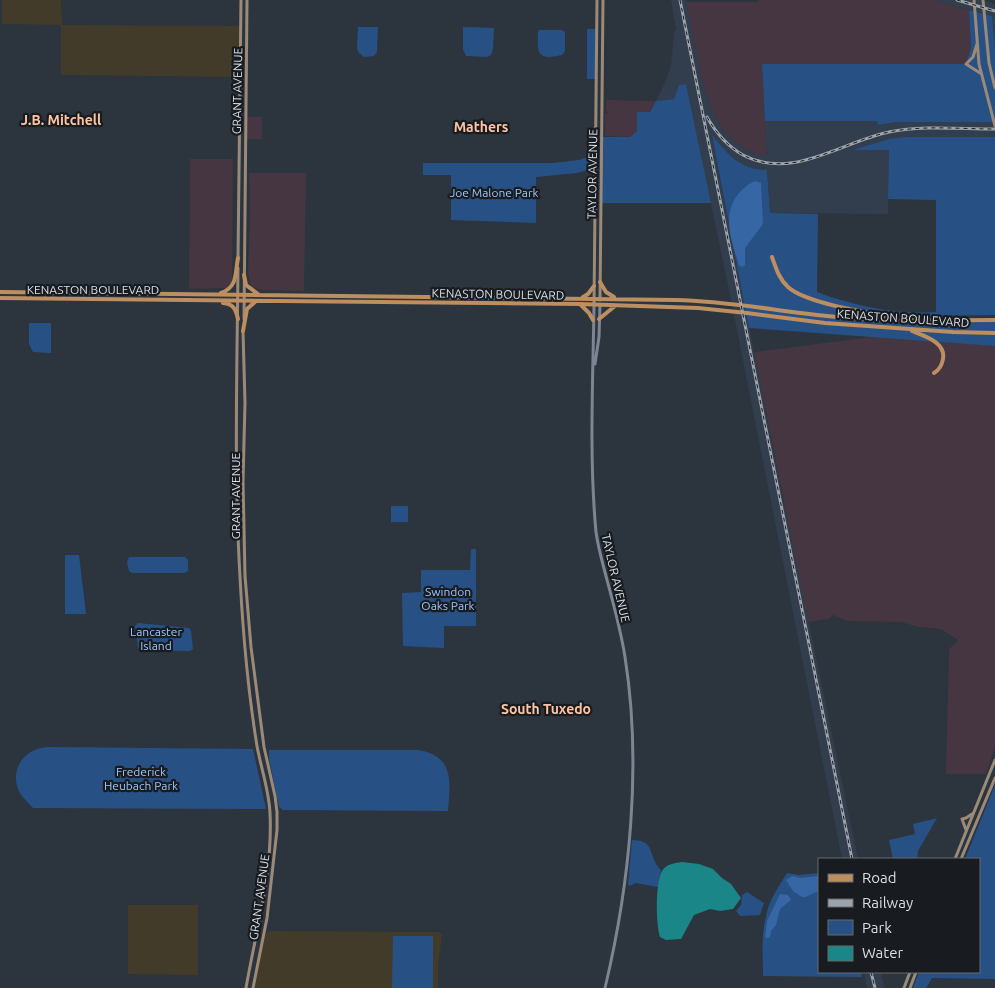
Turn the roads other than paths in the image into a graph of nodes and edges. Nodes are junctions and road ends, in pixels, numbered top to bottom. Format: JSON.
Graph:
{"nodes":[{"id":1,"x":240,"y":0,"type":"edge"},
{"id":2,"x":247,"y":0,"type":"edge"},
{"id":3,"x":597,"y":0,"type":"edge"},
{"id":4,"x":603,"y":0,"type":"edge"},
{"id":5,"x":974,"y":0,"type":"edge"},
{"id":6,"x":983,"y":0,"type":"edge"},
{"id":7,"x":977,"y":41,"type":"junction"},
{"id":8,"x":982,"y":76,"type":"junction"},
{"id":9,"x":995,"y":88,"type":"edge"},
{"id":10,"x":995,"y":126,"type":"edge"},
{"id":11,"x":772,"y":257,"type":"dead end"},
{"id":12,"x":238,"y":258,"type":"junction"},
{"id":13,"x":244,"y":275,"type":"junction"},
{"id":14,"x":600,"y":282,"type":"junction"},
{"id":15,"x":594,"y":286,"type":"junction"},
{"id":16,"x":0,"y":292,"type":"edge"},
{"id":17,"x":218,"y":295,"type":"junction"},
{"id":18,"x":238,"y":295,"type":"junction"},
{"id":19,"x":244,"y":295,"type":"junction"},
{"id":20,"x":260,"y":295,"type":"junction"},
{"id":21,"x":0,"y":298,"type":"edge"},
{"id":22,"x":581,"y":298,"type":"junction"},
{"id":23,"x":594,"y":298,"type":"junction"},
{"id":24,"x":600,"y":298,"type":"junction"},
{"id":25,"x":616,"y":298,"type":"junction"},
{"id":26,"x":206,"y":300,"type":"junction"},
{"id":27,"x":258,"y":300,"type":"junction"},
{"id":28,"x":238,"y":301,"type":"junction"},
{"id":29,"x":244,"y":301,"type":"junction"},
{"id":30,"x":580,"y":304,"type":"junction"},
{"id":31,"x":594,"y":305,"type":"junction"},
{"id":32,"x":600,"y":305,"type":"junction"},
{"id":33,"x":615,"y":306,"type":"junction"},
{"id":34,"x":238,"y":319,"type":"junction"},
{"id":35,"x":599,"y":319,"type":"junction"},
{"id":36,"x":913,"y":319,"type":"junction"},
{"id":37,"x":594,"y":320,"type":"junction"},
{"id":38,"x":995,"y":320,"type":"edge"},
{"id":39,"x":907,"y":329,"type":"junction"},
{"id":40,"x":243,"y":332,"type":"junction"},
{"id":41,"x":995,"y":333,"type":"edge"},
{"id":42,"x":934,"y":373,"type":"dead end"},
{"id":43,"x":593,"y":377,"type":"junction"},
{"id":44,"x":995,"y":760,"type":"edge"},
{"id":45,"x":995,"y":778,"type":"edge"},
{"id":46,"x":974,"y":812,"type":"junction"},
{"id":47,"x":966,"y":831,"type":"junction"},
{"id":48,"x":955,"y":858,"type":"edge"},
{"id":49,"x":962,"y":858,"type":"edge"},
{"id":50,"x":910,"y":973,"type":"edge"},
{"id":51,"x":916,"y":973,"type":"edge"},
{"id":52,"x":246,"y":988,"type":"edge"},
{"id":53,"x":253,"y":988,"type":"edge"},
{"id":54,"x":605,"y":988,"type":"edge"},
{"id":55,"x":904,"y":988,"type":"edge"},
{"id":56,"x":910,"y":988,"type":"edge"}],
"edges":[{"from":1,"to":12,"type":"main road","name":"GRANT AVENUE"},
{"from":2,"to":13,"type":"main road","name":"GRANT AVENUE"},
{"from":3,"to":15,"type":"main road","name":"TAYLOR AVENUE"},
{"from":4,"to":14,"type":"main road","name":"TAYLOR AVENUE"},
{"from":5,"to":7,"type":"main road"},
{"from":6,"to":9,"type":"main road"},
{"from":7,"to":8,"type":"main road"},
{"from":7,"to":8,"type":"main road"},
{"from":8,"to":10,"type":"main road"},
{"from":11,"to":36,"type":"main road"},
{"from":12,"to":17,"type":"main road"},
{"from":12,"to":18,"type":"main road","name":"GRANT AVENUE"},
{"from":13,"to":19,"type":"main road","name":"GRANT AVENUE"},
{"from":13,"to":20,"type":"main road"},
{"from":14,"to":24,"type":"main road","name":"TAYLOR AVENUE"},
{"from":14,"to":25,"type":"main road"},
{"from":15,"to":22,"type":"main road"},
{"from":15,"to":23,"type":"main road","name":"TAYLOR AVENUE"},
{"from":16,"to":17,"type":"main road","name":"KENASTON BOULEVARD"},
{"from":17,"to":18,"type":"main road","name":"KENASTON BOULEVARD"},
{"from":18,"to":19,"type":"main road","name":"KENASTON BOULEVARD"},
{"from":18,"to":28,"type":"main road","name":"GRANT AVENUE"},
{"from":19,"to":20,"type":"main road","name":"KENASTON BOULEVARD"},
{"from":19,"to":29,"type":"main road","name":"GRANT AVENUE"},
{"from":20,"to":22,"type":"main road","name":"KENASTON BOULEVARD"},
{"from":21,"to":26,"type":"main road","name":"KENASTON BOULEVARD"},
{"from":22,"to":23,"type":"main road","name":"KENASTON BOULEVARD"},
{"from":23,"to":24,"type":"main road","name":"KENASTON BOULEVARD"},
{"from":23,"to":31,"type":"main road","name":"TAYLOR AVENUE"},
{"from":24,"to":25,"type":"main road","name":"KENASTON BOULEVARD"},
{"from":24,"to":32,"type":"main road","name":"TAYLOR AVENUE"},
{"from":25,"to":36,"type":"main road","name":"KENASTON BOULEVARD"},
{"from":26,"to":28,"type":"main road","name":"KENASTON BOULEVARD"},
{"from":26,"to":34,"type":"main road"},
{"from":27,"to":29,"type":"main road","name":"KENASTON BOULEVARD"},
{"from":27,"to":30,"type":"main road","name":"KENASTON BOULEVARD"},
{"from":27,"to":40,"type":"main road"},
{"from":28,"to":29,"type":"main road","name":"KENASTON BOULEVARD"},
{"from":28,"to":34,"type":"main road","name":"GRANT AVENUE"},
{"from":29,"to":40,"type":"main road","name":"GRANT AVENUE"},
{"from":30,"to":31,"type":"main road","name":"KENASTON BOULEVARD"},
{"from":30,"to":37,"type":"main road"},
{"from":31,"to":32,"type":"main road","name":"KENASTON BOULEVARD"},
{"from":31,"to":37,"type":"street","name":"TAYLOR AVENUE"},
{"from":32,"to":33,"type":"main road","name":"KENASTON BOULEVARD"},
{"from":32,"to":35,"type":"street","name":"TAYLOR AVENUE"},
{"from":33,"to":35,"type":"main road"},
{"from":33,"to":39,"type":"main road","name":"KENASTON BOULEVARD"},
{"from":34,"to":52,"type":"main road","name":"GRANT AVENUE"},
{"from":35,"to":43,"type":"street","name":"TAYLOR AVENUE"},
{"from":36,"to":38,"type":"main road","name":"KENASTON BOULEVARD"},
{"from":37,"to":43,"type":"street","name":"TAYLOR AVENUE"},
{"from":39,"to":41,"type":"main road","name":"KENASTON BOULEVARD"},
{"from":39,"to":42,"type":"main road"},
{"from":40,"to":53,"type":"main road","name":"GRANT AVENUE"},
{"from":43,"to":54,"type":"street","name":"TAYLOR AVENUE"},
{"from":44,"to":46,"type":"main road"},
{"from":45,"to":49,"type":"main road"},
{"from":46,"to":47,"type":"main road"},
{"from":46,"to":47,"type":"main road"},
{"from":47,"to":48,"type":"main road"},
{"from":50,"to":55,"type":"main road"},
{"from":51,"to":56,"type":"main road"}]}
